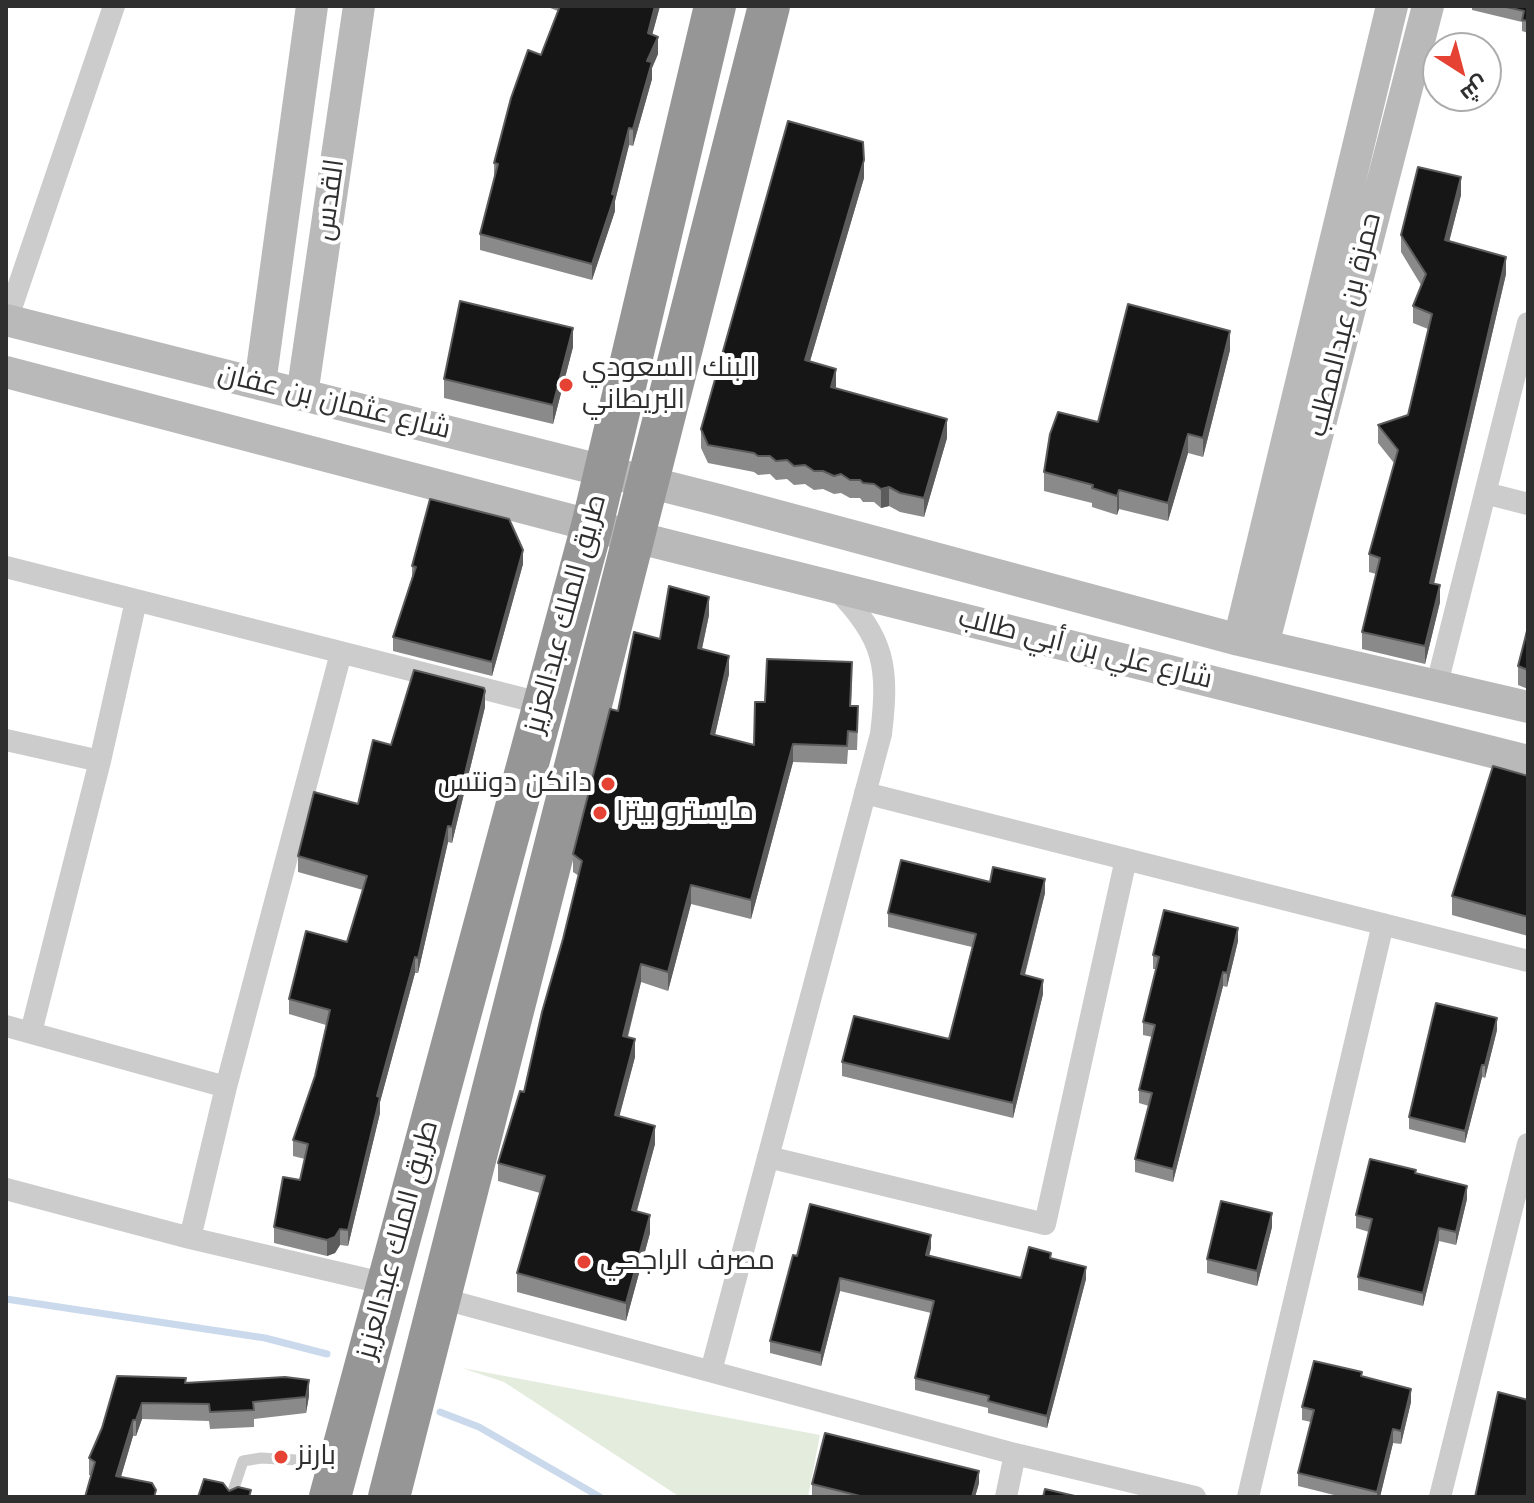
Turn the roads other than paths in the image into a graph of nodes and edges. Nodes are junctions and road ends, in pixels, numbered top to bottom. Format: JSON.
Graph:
{"nodes":[{"id":1,"x":114,"y":6,"type":"edge"},
{"id":2,"x":312,"y":6,"type":"edge"},
{"id":3,"x":359,"y":6,"type":"edge"},
{"id":4,"x":715,"y":6,"type":"edge"},
{"id":5,"x":769,"y":6,"type":"edge"},
{"id":6,"x":1392,"y":6,"type":"edge"},
{"id":7,"x":1428,"y":6,"type":"edge"},
{"id":8,"x":6,"y":320,"type":"edge"},
{"id":9,"x":1528,"y":323,"type":"edge"},
{"id":10,"x":6,"y":372,"type":"edge"},
{"id":11,"x":260,"y":384,"type":"junction"},
{"id":12,"x":302,"y":395,"type":"junction"},
{"id":13,"x":604,"y":472,"type":"junction"},
{"id":14,"x":654,"y":484,"type":"junction"},
{"id":15,"x":1485,"y":493,"type":"junction"},
{"id":16,"x":1528,"y":504,"type":"edge"},
{"id":17,"x":592,"y":526,"type":"junction"},
{"id":18,"x":638,"y":538,"type":"junction"},
{"id":19,"x":6,"y":567,"type":"edge"},
{"id":20,"x":834,"y":587,"type":"junction"},
{"id":21,"x":136,"y":601,"type":"junction"},
{"id":22,"x":1251,"y":642,"type":"junction"},
{"id":23,"x":341,"y":653,"type":"junction"},
{"id":24,"x":1437,"y":684,"type":"junction"},
{"id":25,"x":544,"y":704,"type":"junction"},
{"id":26,"x":1528,"y":707,"type":"edge"},
{"id":27,"x":6,"y":740,"type":"edge"},
{"id":28,"x":100,"y":761,"type":"junction"},
{"id":29,"x":1528,"y":761,"type":"edge"},
{"id":30,"x":865,"y":793,"type":"junction"},
{"id":31,"x":1126,"y":859,"type":"junction"},
{"id":32,"x":1383,"y":924,"type":"junction"},
{"id":33,"x":1528,"y":961,"type":"edge"},
{"id":34,"x":6,"y":1026,"type":"edge"},
{"id":35,"x":31,"y":1032,"type":"junction"},
{"id":36,"x":226,"y":1087,"type":"junction"},
{"id":37,"x":1528,"y":1144,"type":"edge"},
{"id":38,"x":768,"y":1157,"type":"junction"},
{"id":39,"x":6,"y":1189,"type":"edge"},
{"id":40,"x":190,"y":1238,"type":"junction"},
{"id":41,"x":387,"y":1284,"type":"junction"},
{"id":42,"x":440,"y":1298,"type":"junction"},
{"id":43,"x":711,"y":1371,"type":"junction"},
{"id":44,"x":1015,"y":1454,"type":"junction"},
{"id":45,"x":335,"y":1480,"type":"edge"},
{"id":46,"x":231,"y":1497,"type":"edge"},
{"id":47,"x":389,"y":1497,"type":"edge"},
{"id":48,"x":1006,"y":1497,"type":"edge"},
{"id":49,"x":1195,"y":1497,"type":"edge"},
{"id":50,"x":1248,"y":1497,"type":"edge"},
{"id":51,"x":1440,"y":1497,"type":"edge"}],
"edges":[{"from":1,"to":8,"type":"street"},
{"from":2,"to":11,"type":"street","name":"القدس"},
{"from":3,"to":12,"type":"street","name":"القدس"},
{"from":4,"to":13,"type":"highway","name":"طريق الملك عبدالعزيز"},
{"from":5,"to":14,"type":"highway","name":"طريق الملك عبدالعزيز"},
{"from":6,"to":22,"type":"street","name":"حمزة بن عبدالمطلب"},
{"from":7,"to":22,"type":"street","name":"حمزة بن عبدالمطلب"},
{"from":8,"to":11,"type":"street","name":"شارع عثمان بن عفان"},
{"from":9,"to":15,"type":"street"},
{"from":10,"to":17,"type":"street","name":"شارع عثمان بن عفان"},
{"from":11,"to":12,"type":"street","name":"شارع عثمان بن عفان"},
{"from":12,"to":13,"type":"street","name":"شارع عثمان بن عفان"},
{"from":13,"to":14,"type":"street","name":"شارع عثمان بن عفان"},
{"from":13,"to":17,"type":"highway","name":"طريق الملك عبدالعزيز"},
{"from":14,"to":18,"type":"highway","name":"طريق الملك عبدالعزيز"},
{"from":14,"to":22,"type":"street","name":"شارع علي بن أبي طالب"},
{"from":15,"to":16,"type":"street"},
{"from":15,"to":24,"type":"street"},
{"from":17,"to":18,"type":"street","name":"شارع عثمان بن عفان"},
{"from":17,"to":25,"type":"highway","name":"طريق الملك عبدالعزيز"},
{"from":18,"to":20,"type":"street","name":"شارع علي بن أبي طالب"},
{"from":18,"to":42,"type":"highway","name":"طريق الملك عبدالعزيز"},
{"from":19,"to":21,"type":"street"},
{"from":20,"to":29,"type":"street","name":"شارع علي بن أبي طالب"},
{"from":20,"to":30,"type":"street"},
{"from":21,"to":23,"type":"street"},
{"from":21,"to":28,"type":"street"},
{"from":22,"to":24,"type":"street","name":"شارع علي بن أبي طالب"},
{"from":23,"to":25,"type":"street"},
{"from":23,"to":36,"type":"street"},
{"from":24,"to":26,"type":"street","name":"شارع علي بن أبي طالب"},
{"from":25,"to":41,"type":"highway","name":"طريق الملك عبدالعزيز"},
{"from":27,"to":28,"type":"street"},
{"from":28,"to":35,"type":"street"},
{"from":30,"to":31,"type":"street"},
{"from":30,"to":38,"type":"street"},
{"from":31,"to":32,"type":"street"},
{"from":31,"to":38,"type":"street"},
{"from":32,"to":33,"type":"street"},
{"from":32,"to":50,"type":"street"},
{"from":34,"to":35,"type":"street"},
{"from":35,"to":36,"type":"street"},
{"from":36,"to":40,"type":"street"},
{"from":37,"to":51,"type":"street"},
{"from":38,"to":43,"type":"street"},
{"from":39,"to":40,"type":"street"},
{"from":40,"to":41,"type":"street"},
{"from":41,"to":45,"type":"highway","name":"طريق الملك عبدالعزيز"},
{"from":42,"to":43,"type":"street"},
{"from":42,"to":47,"type":"highway","name":"طريق الملك عبدالعزيز"},
{"from":43,"to":44,"type":"street"},
{"from":44,"to":48,"type":"street"},
{"from":44,"to":49,"type":"street"},
{"from":45,"to":46,"type":"lane"}]}
